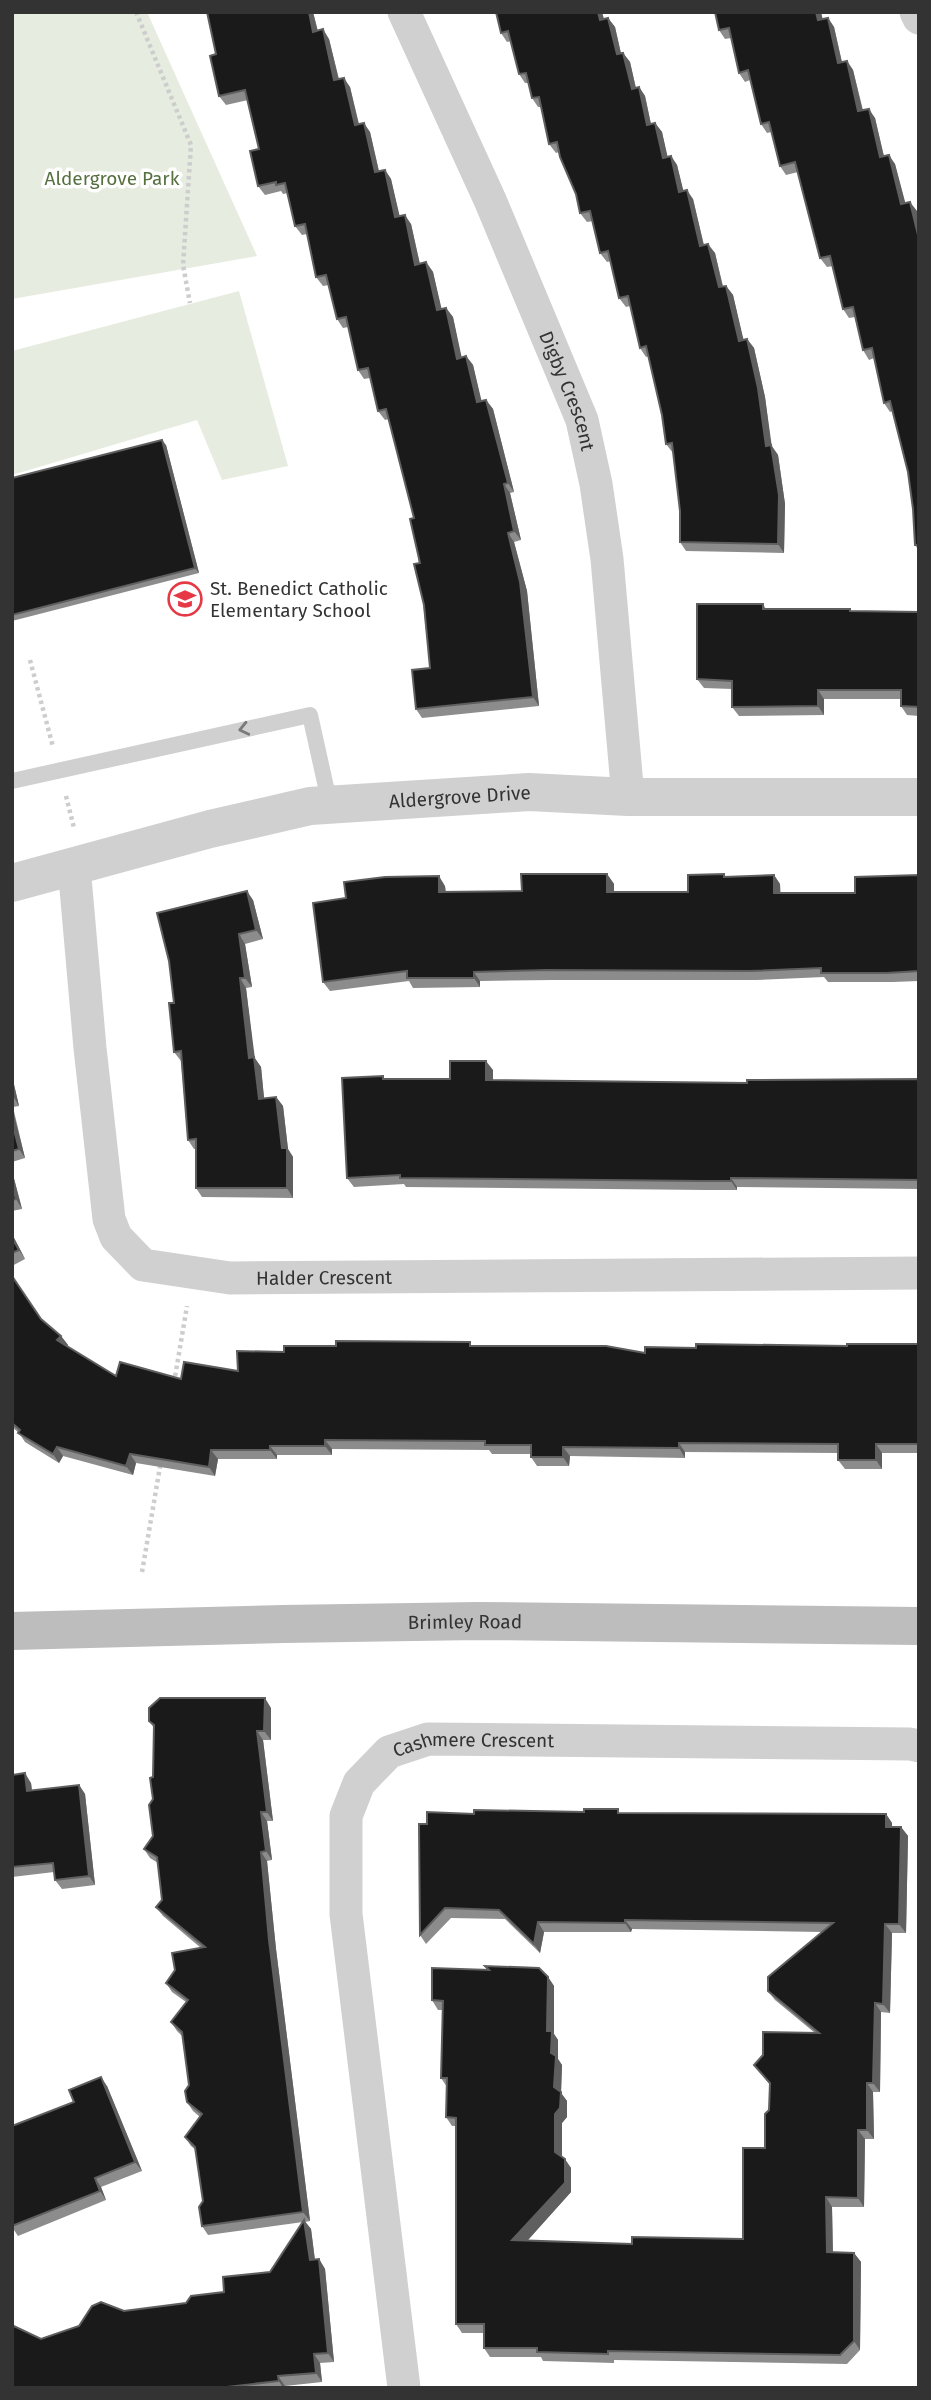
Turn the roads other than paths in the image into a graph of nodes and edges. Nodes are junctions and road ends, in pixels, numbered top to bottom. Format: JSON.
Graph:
{"nodes":[{"id":1,"x":404,"y":12,"type":"edge"},
{"id":2,"x":916,"y":12,"type":"edge"},
{"id":3,"x":919,"y":18,"type":"edge"},
{"id":4,"x":12,"y":782,"type":"edge"},
{"id":5,"x":628,"y":797,"type":"junction"},
{"id":6,"x":919,"y":797,"type":"edge"},
{"id":7,"x":330,"y":805,"type":"junction"},
{"id":8,"x":74,"y":866,"type":"junction"},
{"id":9,"x":12,"y":883,"type":"edge"},
{"id":10,"x":919,"y":1273,"type":"edge"},
{"id":11,"x":919,"y":1626,"type":"edge"},
{"id":12,"x":12,"y":1631,"type":"edge"},
{"id":13,"x":919,"y":1746,"type":"edge"},
{"id":14,"x":404,"y":2388,"type":"edge"}],
"edges":[{"from":1,"to":5,"type":"street","name":"Digby Crescent"},
{"from":2,"to":3,"type":"street"},
{"from":7,"to":4,"type":"lane","one_way":true},
{"from":5,"to":6,"type":"street","name":"Aldergrove Drive"},
{"from":5,"to":7,"type":"street","name":"Aldergrove Drive"},
{"from":7,"to":8,"type":"street","name":"Aldergrove Drive"},
{"from":8,"to":9,"type":"street","name":"Aldergrove Drive"},
{"from":8,"to":10,"type":"street","name":"Halder Crescent"},
{"from":11,"to":12,"type":"main road","name":"Brimley Road"},
{"from":13,"to":14,"type":"street","name":"Cashmere Crescent"}]}
